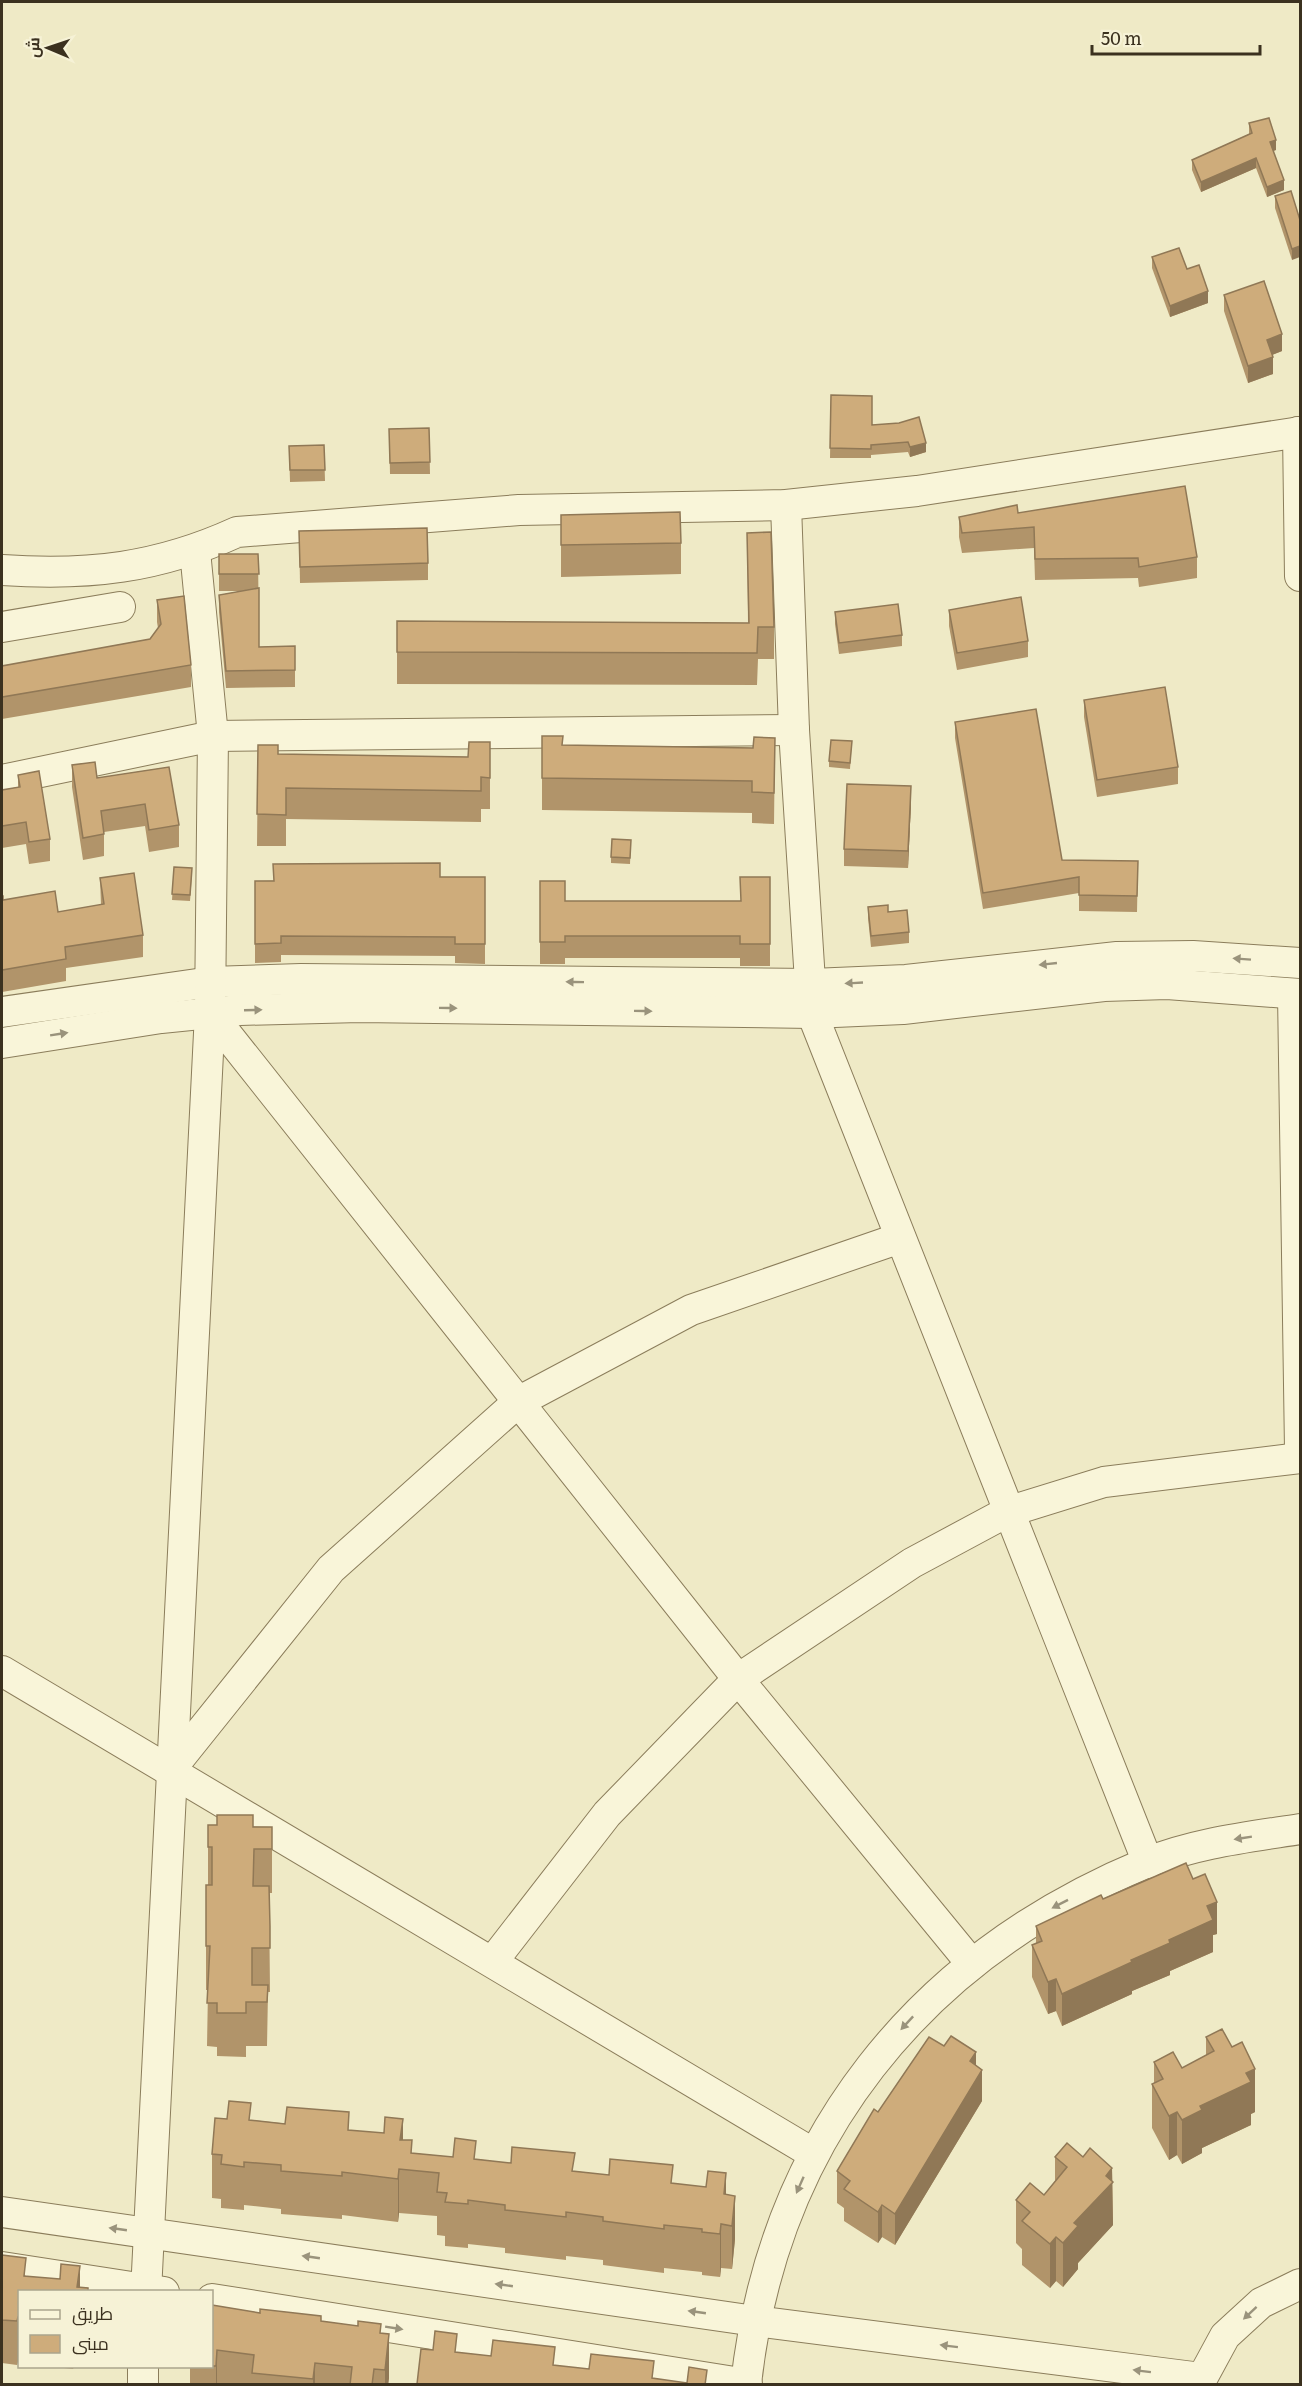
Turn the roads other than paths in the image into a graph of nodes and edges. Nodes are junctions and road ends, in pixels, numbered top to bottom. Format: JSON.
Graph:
{"nodes":[{"id":1,"x":1299,"y":432,"type":"edge"},
{"id":2,"x":786,"y":505,"type":"junction"},
{"id":3,"x":195,"y":551,"type":"junction"},
{"id":4,"x":2,"y":570,"type":"edge"},
{"id":5,"x":1300,"y":576,"type":"edge"},
{"id":6,"x":120,"y":607,"type":"dead end"},
{"id":7,"x":2,"y":627,"type":"edge"},
{"id":8,"x":794,"y":730,"type":"junction"},
{"id":9,"x":213,"y":736,"type":"junction"},
{"id":10,"x":2,"y":780,"type":"edge"},
{"id":11,"x":1300,"y":963,"type":"edge"},
{"id":12,"x":211,"y":982,"type":"junction"},
{"id":13,"x":1297,"y":994,"type":"edge"},
{"id":14,"x":812,"y":999,"type":"junction"},
{"id":15,"x":2,"y":1012,"type":"edge"},
{"id":16,"x":210,"y":1013,"type":"junction"},
{"id":17,"x":2,"y":1043,"type":"edge"},
{"id":18,"x":900,"y":1238,"type":"junction"},
{"id":19,"x":518,"y":1402,"type":"junction"},
{"id":20,"x":1300,"y":1449,"type":"edge"},
{"id":21,"x":1300,"y":1458,"type":"edge"},
{"id":22,"x":1007,"y":1512,"type":"junction"},
{"id":23,"x":2,"y":1671,"type":"edge"},
{"id":24,"x":738,"y":1678,"type":"junction"},
{"id":25,"x":170,"y":1770,"type":"junction"},
{"id":26,"x":1300,"y":1829,"type":"edge"},
{"id":27,"x":1148,"y":1863,"type":"junction"},
{"id":28,"x":493,"y":1961,"type":"junction"},
{"id":29,"x":971,"y":1963,"type":"junction"},
{"id":30,"x":814,"y":2154,"type":"junction"},
{"id":31,"x":2,"y":2212,"type":"edge"},
{"id":32,"x":150,"y":2234,"type":"junction"},
{"id":33,"x":2,"y":2267,"type":"edge"},
{"id":34,"x":1300,"y":2284,"type":"edge"},
{"id":35,"x":146,"y":2290,"type":"edge"},
{"id":36,"x":152,"y":2290,"type":"edge"},
{"id":37,"x":213,"y":2299,"type":"edge"},
{"id":38,"x":755,"y":2321,"type":"junction"},
{"id":39,"x":143,"y":2368,"type":"edge"},
{"id":40,"x":1200,"y":2381,"type":"edge"},
{"id":41,"x":746,"y":2384,"type":"edge"},
{"id":42,"x":143,"y":2385,"type":"edge"}],
"edges":[{"from":1,"to":2,"type":"street"},
{"from":1,"to":5,"type":"street"},
{"from":2,"to":3,"type":"street"},
{"from":2,"to":8,"type":"street"},
{"from":3,"to":4,"type":"street"},
{"from":3,"to":9,"type":"street"},
{"from":6,"to":7,"type":"street"},
{"from":8,"to":9,"type":"street"},
{"from":8,"to":14,"type":"street"},
{"from":9,"to":10,"type":"street"},
{"from":9,"to":12,"type":"street"},
{"from":11,"to":14,"type":"street","one_way":true},
{"from":14,"to":12,"type":"street","one_way":true},
{"from":12,"to":15,"type":"street"},
{"from":12,"to":16,"type":"street"},
{"from":13,"to":14,"type":"street"},
{"from":13,"to":20,"type":"street"},
{"from":16,"to":14,"type":"street","one_way":true},
{"from":14,"to":18,"type":"street"},
{"from":17,"to":16,"type":"street","one_way":true},
{"from":16,"to":19,"type":"street"},
{"from":16,"to":25,"type":"street"},
{"from":18,"to":19,"type":"street"},
{"from":18,"to":22,"type":"street"},
{"from":19,"to":24,"type":"street"},
{"from":19,"to":25,"type":"street"},
{"from":21,"to":22,"type":"street"},
{"from":22,"to":24,"type":"street"},
{"from":22,"to":27,"type":"street"},
{"from":23,"to":25,"type":"street"},
{"from":24,"to":28,"type":"street"},
{"from":24,"to":29,"type":"street"},
{"from":25,"to":28,"type":"street"},
{"from":25,"to":32,"type":"street"},
{"from":26,"to":27,"type":"street","one_way":true},
{"from":27,"to":29,"type":"street","one_way":true},
{"from":28,"to":30,"type":"street"},
{"from":29,"to":30,"type":"street","one_way":true},
{"from":30,"to":38,"type":"street","one_way":true},
{"from":32,"to":31,"type":"street","one_way":true},
{"from":32,"to":36,"type":"street"},
{"from":38,"to":32,"type":"street","one_way":true},
{"from":33,"to":35,"type":"street"},
{"from":34,"to":40,"type":"street","one_way":true},
{"from":37,"to":41,"type":"street","one_way":true},
{"from":40,"to":38,"type":"street","one_way":true},
{"from":38,"to":41,"type":"street"},
{"from":39,"to":42,"type":"street"}]}
